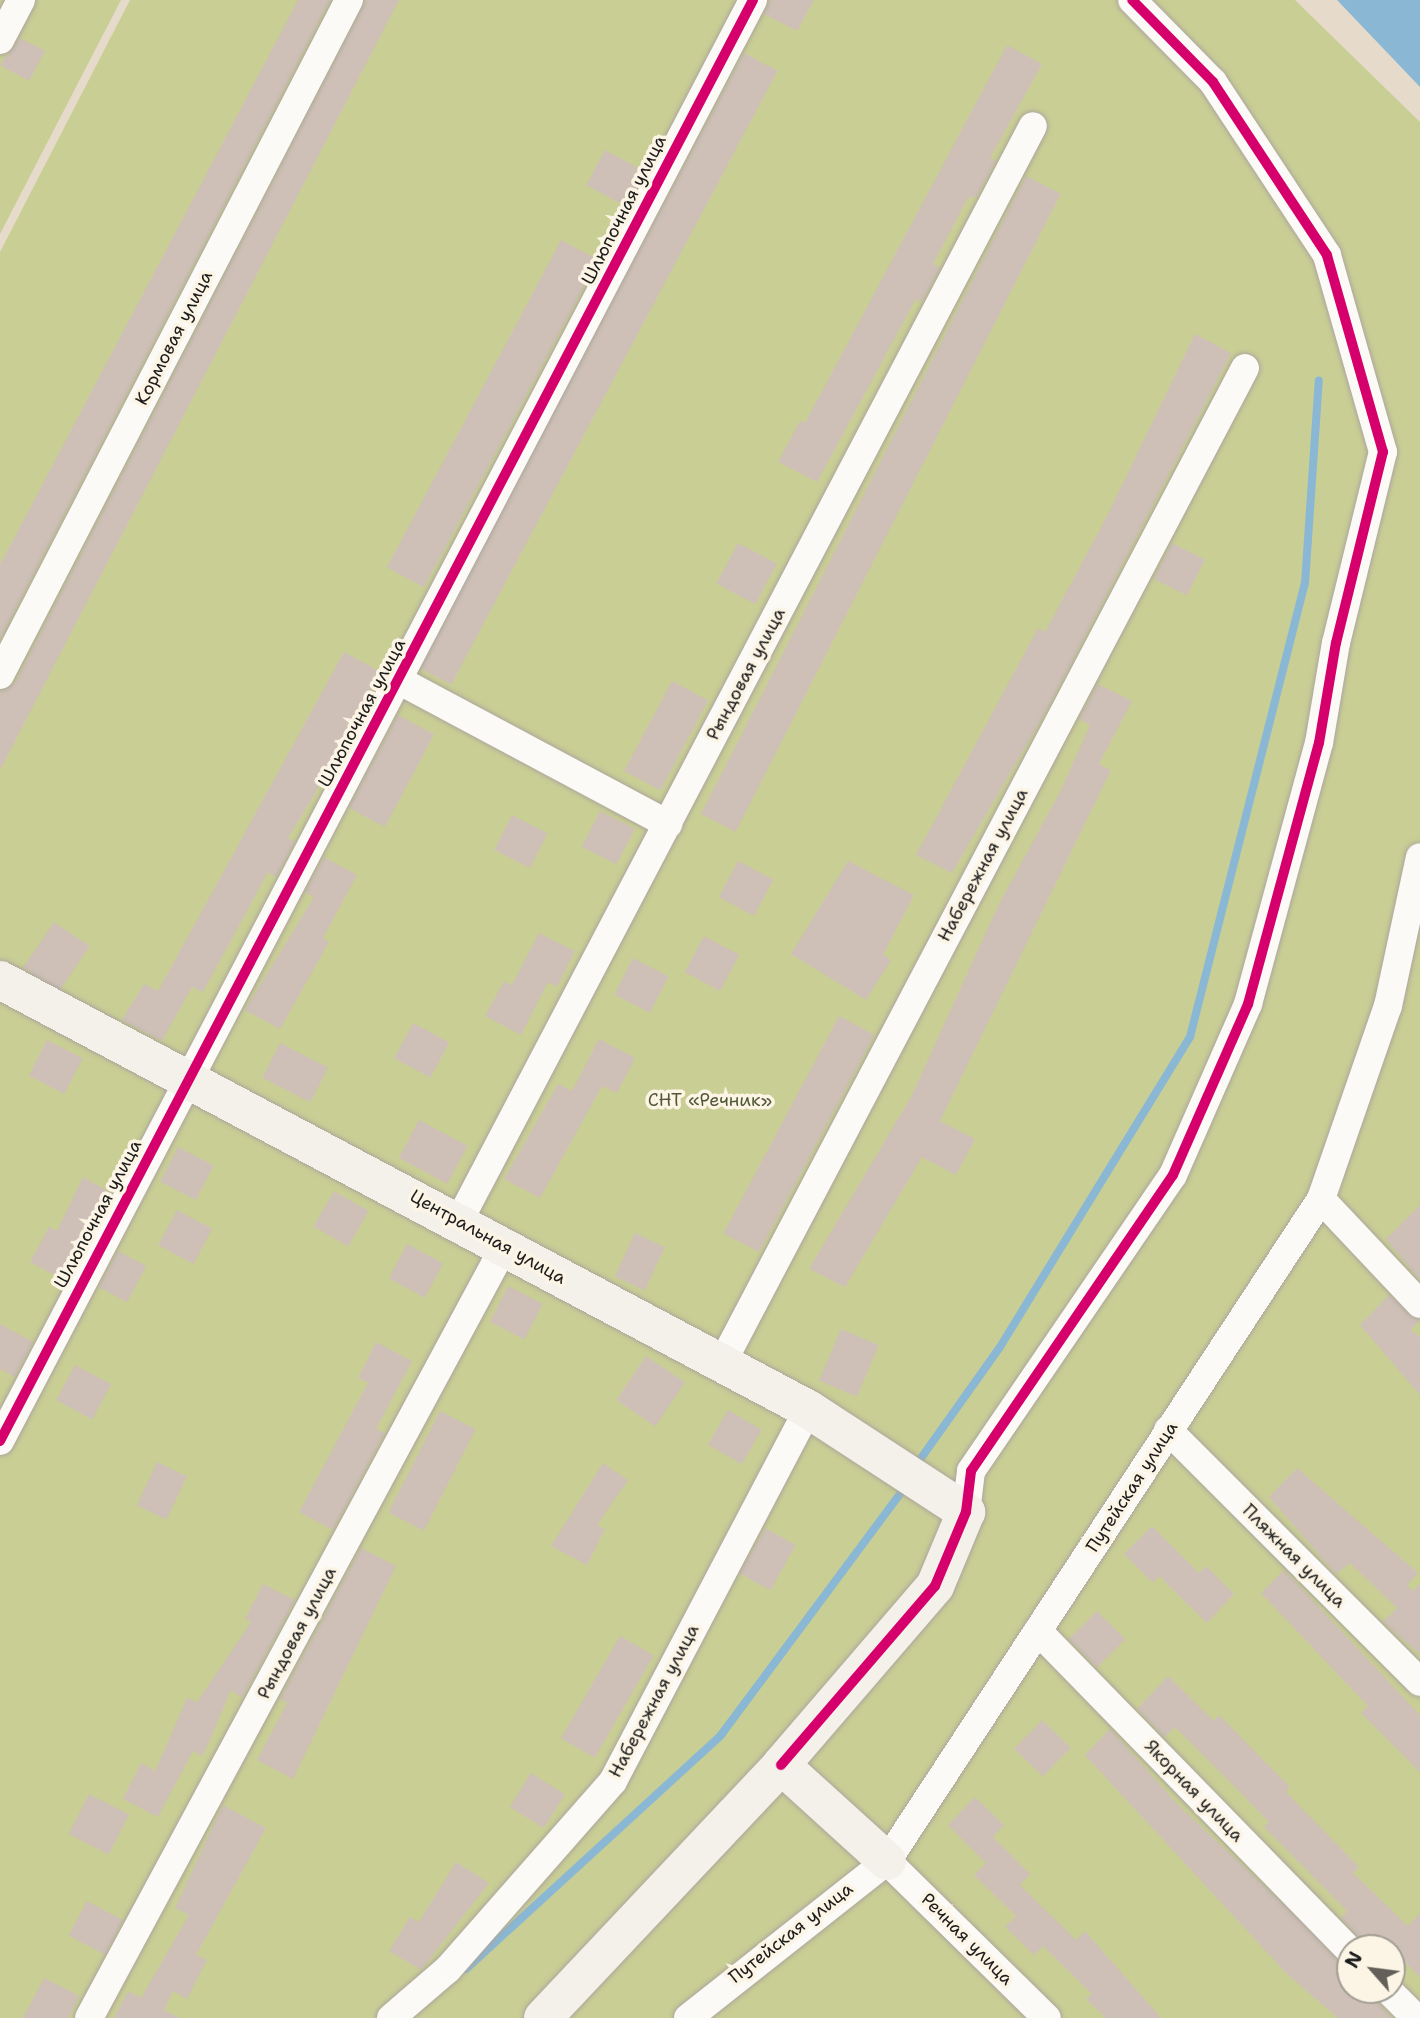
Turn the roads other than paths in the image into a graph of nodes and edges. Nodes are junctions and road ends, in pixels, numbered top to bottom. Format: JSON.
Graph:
{"nodes":[{"id":1,"x":21,"y":0,"type":"edge"},
{"id":2,"x":349,"y":0,"type":"edge"},
{"id":3,"x":753,"y":0,"type":"edge"},
{"id":4,"x":1132,"y":0,"type":"edge"},
{"id":5,"x":0,"y":40,"type":"edge"},
{"id":6,"x":1033,"y":126,"type":"dead end"},
{"id":7,"x":1245,"y":368,"type":"dead end"},
{"id":8,"x":0,"y":676,"type":"edge"},
{"id":9,"x":400,"y":681,"type":"junction"},
{"id":10,"x":668,"y":824,"type":"junction"},
{"id":11,"x":1420,"y":857,"type":"edge"},
{"id":12,"x":1411,"y":954,"type":"edge"},
{"id":13,"x":0,"y":980,"type":"edge"},
{"id":14,"x":189,"y":1078,"type":"junction"},
{"id":15,"x":1321,"y":1199,"type":"junction"},
{"id":16,"x":460,"y":1220,"type":"junction"},
{"id":17,"x":504,"y":1247,"type":"junction"},
{"id":18,"x":1420,"y":1304,"type":"edge"},
{"id":19,"x":722,"y":1363,"type":"junction"},
{"id":20,"x":807,"y":1409,"type":"junction"},
{"id":21,"x":1168,"y":1430,"type":"junction"},
{"id":22,"x":0,"y":1441,"type":"edge"},
{"id":23,"x":966,"y":1512,"type":"junction"},
{"id":24,"x":1038,"y":1631,"type":"junction"},
{"id":25,"x":1420,"y":1682,"type":"edge"},
{"id":26,"x":781,"y":1765,"type":"junction"},
{"id":27,"x":887,"y":1861,"type":"junction"},
{"id":28,"x":1336,"y":1937,"type":"edge"},
{"id":29,"x":1402,"y":2004,"type":"edge"},
{"id":30,"x":698,"y":2014,"type":"edge"},
{"id":31,"x":89,"y":2018,"type":"edge"},
{"id":32,"x":391,"y":2018,"type":"edge"},
{"id":33,"x":543,"y":2018,"type":"edge"},
{"id":34,"x":1047,"y":2018,"type":"edge"},
{"id":35,"x":1416,"y":2018,"type":"edge"}],
"edges":[{"from":1,"to":5,"type":"street"},
{"from":2,"to":8,"type":"street","name":"Кормовая улица"},
{"from":3,"to":9,"type":"street","name":"Шлюпочная улица"},
{"from":4,"to":23,"type":"street"},
{"from":6,"to":10,"type":"street","name":"Рындовая улица"},
{"from":7,"to":19,"type":"street","name":"Набережная улица"},
{"from":9,"to":10,"type":"street"},
{"from":9,"to":14,"type":"street","name":"Шлюпочная улица"},
{"from":10,"to":16,"type":"street","name":"Рындовая улица"},
{"from":11,"to":12,"type":"street","name":"Путейская улица"},
{"from":12,"to":15,"type":"street","name":"Путейская улица"},
{"from":13,"to":14,"type":"street","name":"Центральная улица"},
{"from":14,"to":16,"type":"street","name":"Центральная улица"},
{"from":14,"to":22,"type":"street","name":"Шлюпочная улица"},
{"from":15,"to":18,"type":"street"},
{"from":15,"to":21,"type":"street","name":"Путейская улица"},
{"from":16,"to":17,"type":"street","name":"Центральная улица"},
{"from":17,"to":19,"type":"street","name":"Центральная улица"},
{"from":17,"to":31,"type":"street","name":"Рындовая улица"},
{"from":19,"to":20,"type":"street","name":"Центральная улица"},
{"from":20,"to":23,"type":"street","name":"Центральная улица"},
{"from":20,"to":32,"type":"street","name":"Набережная улица"},
{"from":21,"to":24,"type":"street","name":"Путейская улица"},
{"from":21,"to":25,"type":"street","name":"Пляжная улица"},
{"from":23,"to":26,"type":"street"},
{"from":24,"to":27,"type":"street","name":"Путейская улица"},
{"from":24,"to":28,"type":"street","name":"Якорная улица"},
{"from":26,"to":27,"type":"street"},
{"from":26,"to":33,"type":"street"},
{"from":27,"to":30,"type":"street","name":"Путейская улица"},
{"from":27,"to":34,"type":"street","name":"Речная улица"},
{"from":29,"to":35,"type":"street"}]}
